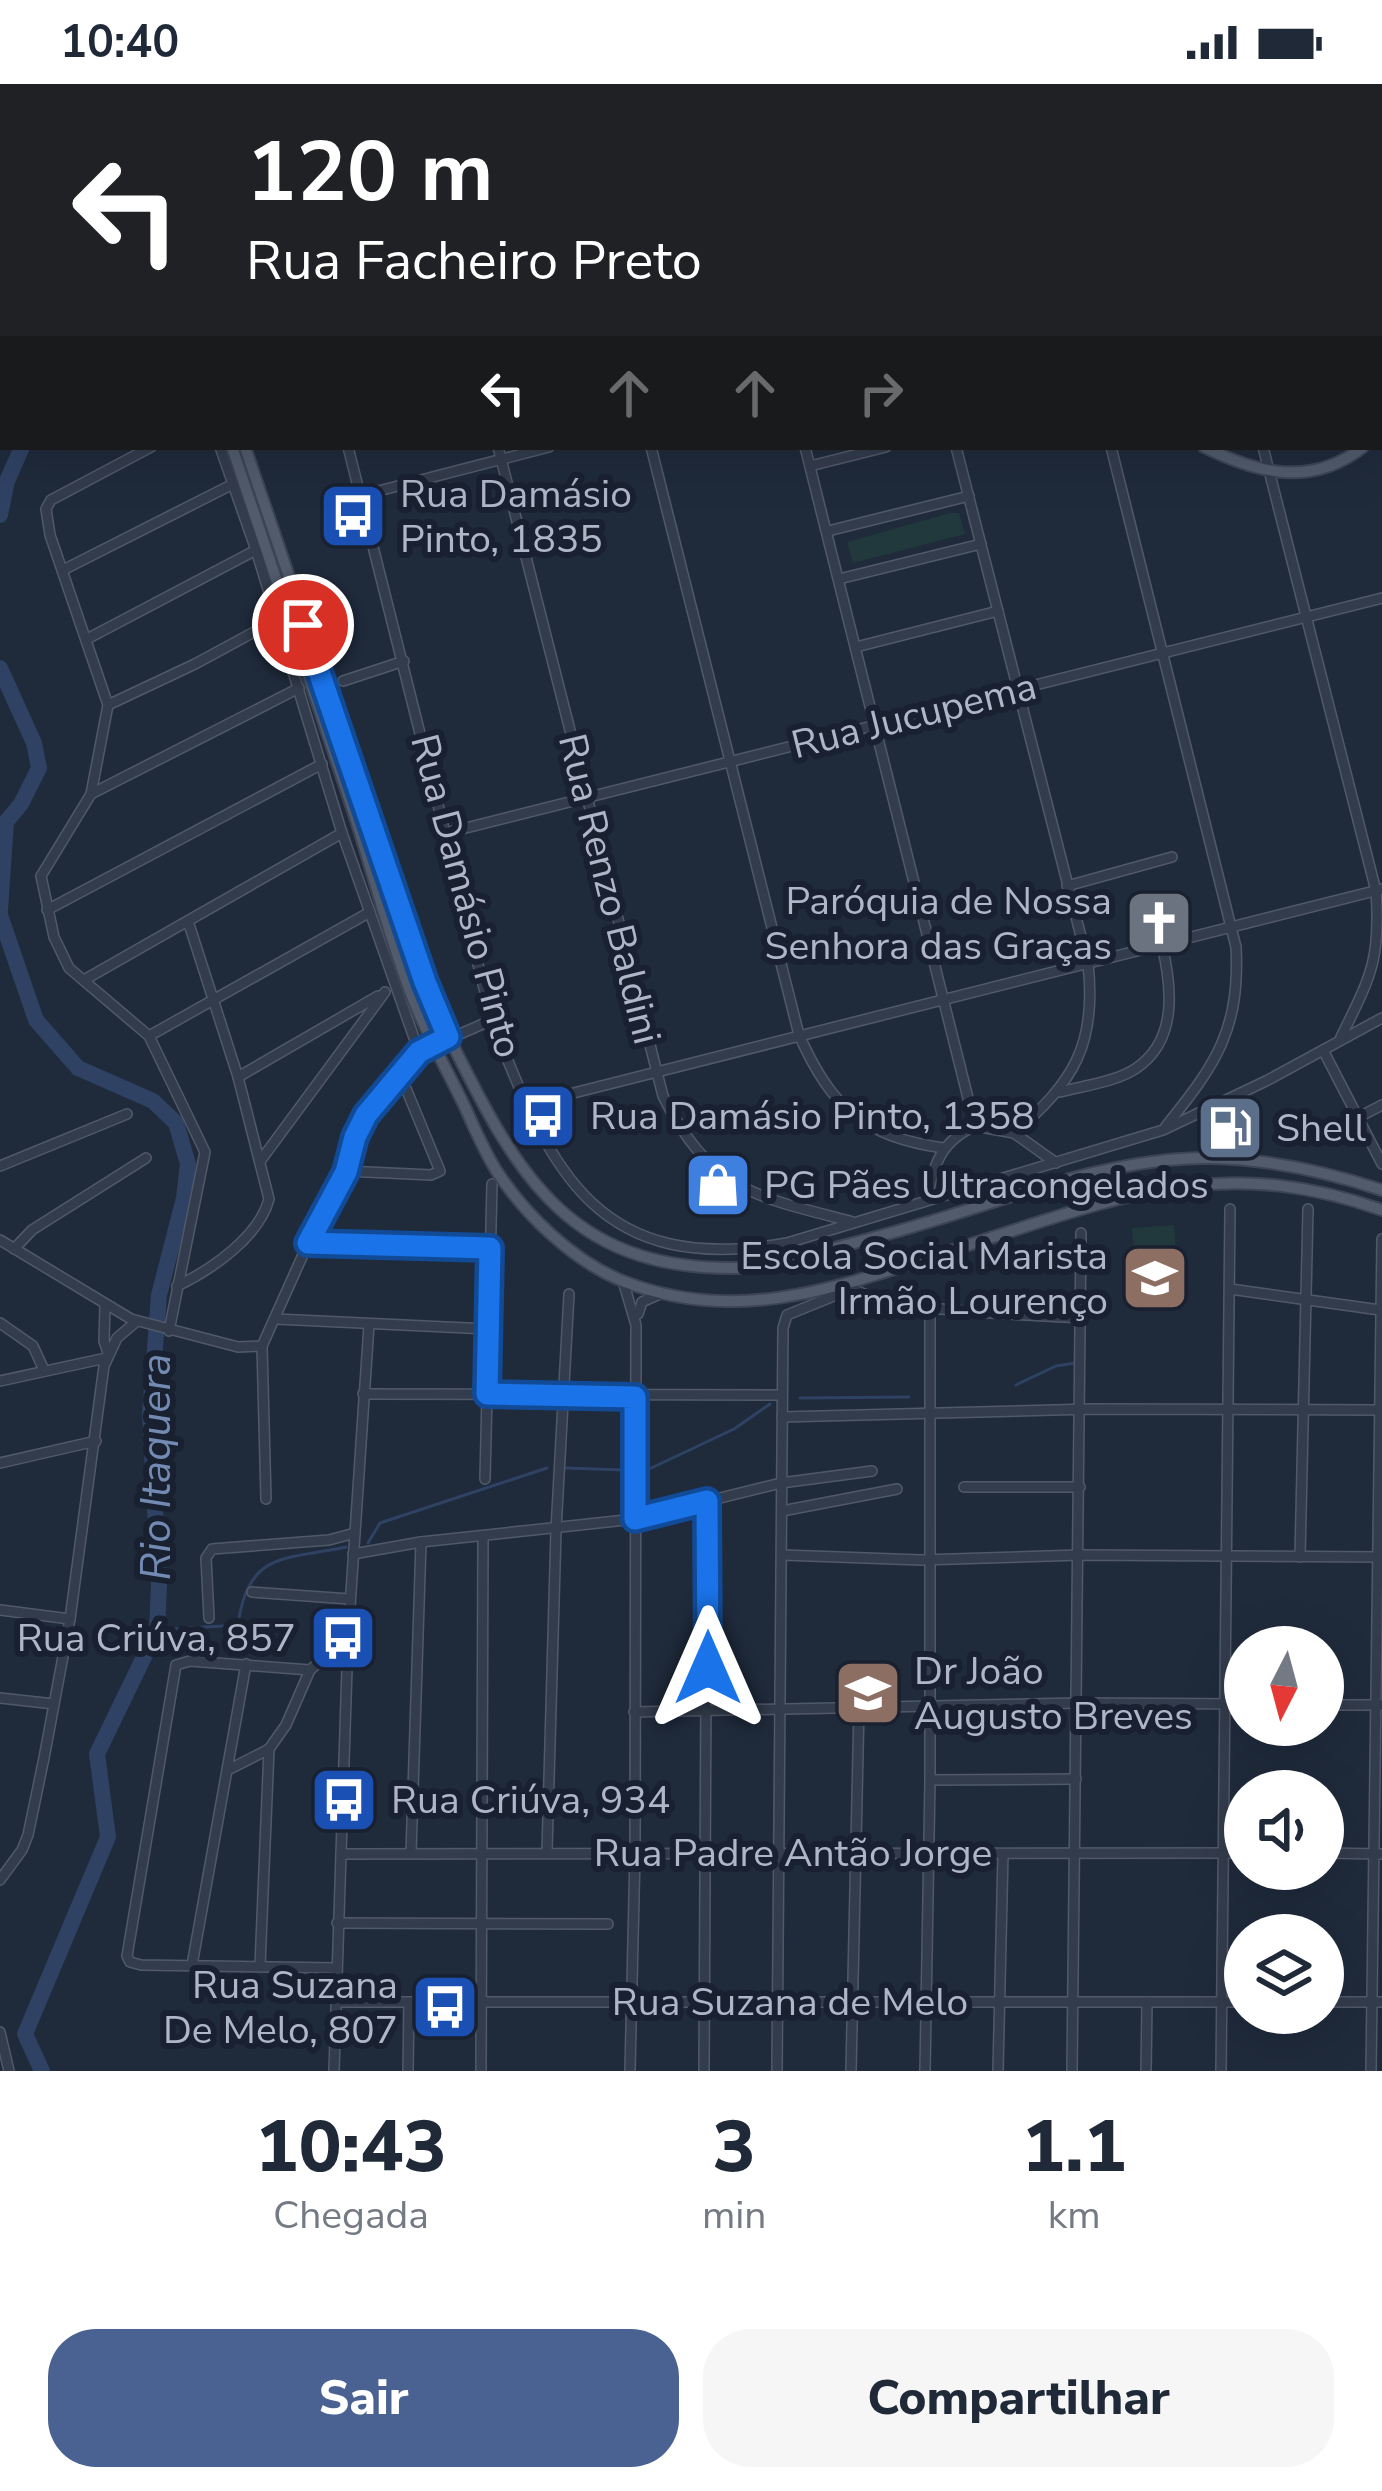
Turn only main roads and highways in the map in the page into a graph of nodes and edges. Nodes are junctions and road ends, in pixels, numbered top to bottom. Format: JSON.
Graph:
{"nodes":[{"id":1,"x":233,"y":450,"type":"edge"},
{"id":2,"x":246,"y":450,"type":"edge"},
{"id":3,"x":1210,"y":450,"type":"edge"},
{"id":4,"x":1360,"y":450,"type":"edge"},
{"id":5,"x":288,"y":614,"type":"junction"},
{"id":6,"x":1382,"y":1190,"type":"edge"},
{"id":7,"x":1382,"y":1210,"type":"edge"}],
"edges":[{"from":1,"to":5,"type":"main road"},
{"from":2,"to":5,"type":"main road"},
{"from":3,"to":4,"type":"main road"},
{"from":5,"to":6,"type":"main road"},
{"from":5,"to":7,"type":"main road"}]}
